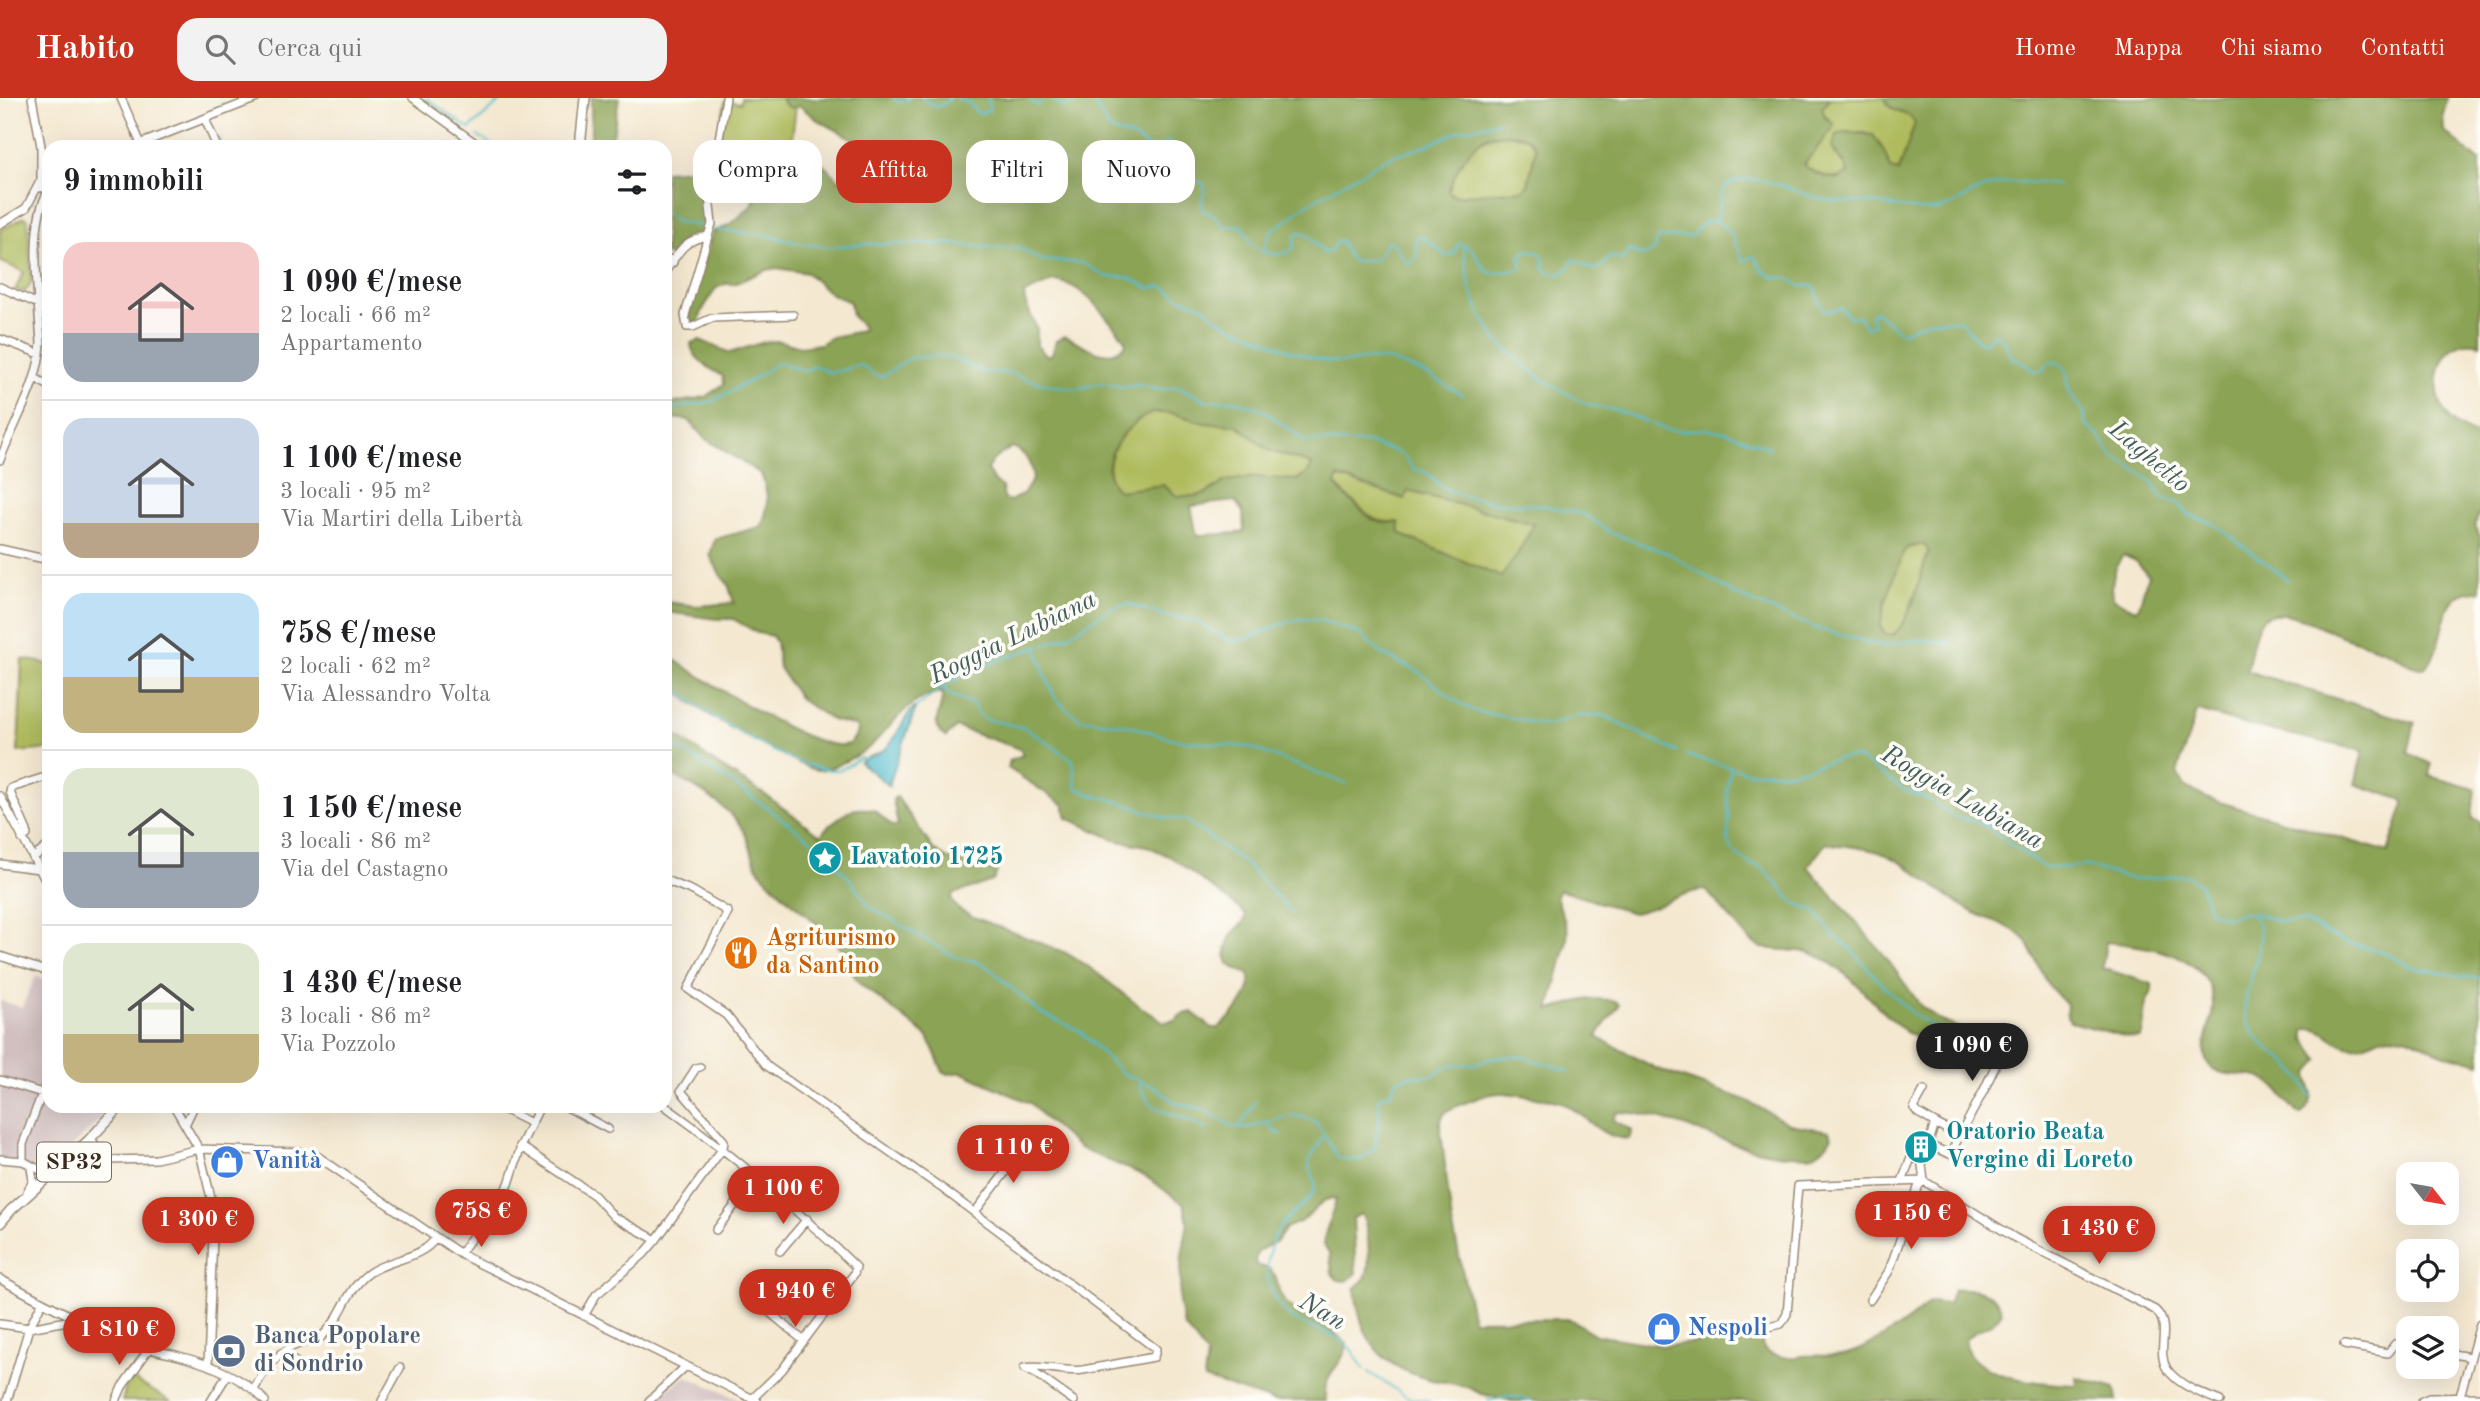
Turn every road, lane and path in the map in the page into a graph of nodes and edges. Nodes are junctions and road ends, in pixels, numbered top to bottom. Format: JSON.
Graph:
{"nodes":[{"id":1,"x":32,"y":98,"type":"edge"},
{"id":2,"x":121,"y":98,"type":"edge"},
{"id":3,"x":257,"y":98,"type":"edge"},
{"id":4,"x":413,"y":98,"type":"edge"},
{"id":5,"x":585,"y":98,"type":"edge"},
{"id":6,"x":726,"y":98,"type":"edge"},
{"id":7,"x":208,"y":118,"type":"junction"},
{"id":8,"x":139,"y":140,"type":"edge"},
{"id":9,"x":151,"y":140,"type":"edge"},
{"id":10,"x":215,"y":140,"type":"edge"},
{"id":11,"x":471,"y":140,"type":"edge"},
{"id":12,"x":581,"y":140,"type":"edge"},
{"id":13,"x":585,"y":140,"type":"edge"},
{"id":14,"x":42,"y":178,"type":"edge"},
{"id":15,"x":42,"y":191,"type":"edge"},
{"id":16,"x":42,"y":200,"type":"edge"},
{"id":17,"x":29,"y":201,"type":"junction"},
{"id":18,"x":41,"y":205,"type":"junction"},
{"id":19,"x":0,"y":224,"type":"edge"},
{"id":20,"x":708,"y":236,"type":"junction"},
{"id":21,"x":672,"y":256,"type":"edge"},
{"id":22,"x":38,"y":282,"type":"junction"},
{"id":23,"x":0,"y":288,"type":"edge"},
{"id":24,"x":18,"y":295,"type":"junction"},
{"id":25,"x":38,"y":304,"type":"junction"},
{"id":26,"x":42,"y":304,"type":"edge"},
{"id":27,"x":793,"y":315,"type":"dead end"},
{"id":28,"x":0,"y":339,"type":"edge"},
{"id":29,"x":40,"y":354,"type":"junction"},
{"id":30,"x":34,"y":378,"type":"junction"},
{"id":31,"x":42,"y":382,"type":"edge"},
{"id":32,"x":0,"y":460,"type":"edge"},
{"id":33,"x":0,"y":549,"type":"edge"},
{"id":34,"x":42,"y":558,"type":"edge"},
{"id":35,"x":42,"y":778,"type":"dead end"},
{"id":36,"x":0,"y":797,"type":"edge"},
{"id":37,"x":22,"y":839,"type":"junction"},
{"id":38,"x":42,"y":851,"type":"edge"},
{"id":39,"x":33,"y":858,"type":"junction"},
{"id":40,"x":0,"y":864,"type":"edge"},
{"id":41,"x":39,"y":869,"type":"junction"},
{"id":42,"x":42,"y":874,"type":"edge"},
{"id":43,"x":672,"y":883,"type":"edge"},
{"id":44,"x":2,"y":956,"type":"edge"},
{"id":45,"x":42,"y":970,"type":"edge"},
{"id":46,"x":2007,"y":1034,"type":"dead end"},
{"id":47,"x":700,"y":1067,"type":"dead end"},
{"id":48,"x":0,"y":1080,"type":"edge"},
{"id":49,"x":1924,"y":1090,"type":"dead end"},
{"id":50,"x":42,"y":1093,"type":"joint"},
{"id":51,"x":672,"y":1111,"type":"edge"},
{"id":52,"x":118,"y":1113,"type":"edge"},
{"id":53,"x":178,"y":1113,"type":"edge"},
{"id":54,"x":191,"y":1113,"type":"edge"},
{"id":55,"x":511,"y":1113,"type":"edge"},
{"id":56,"x":536,"y":1113,"type":"edge"},
{"id":57,"x":578,"y":1113,"type":"edge"},
{"id":58,"x":531,"y":1123,"type":"junction"},
{"id":59,"x":1935,"y":1123,"type":"junction"},
{"id":60,"x":185,"y":1125,"type":"junction"},
{"id":61,"x":608,"y":1129,"type":"dead end"},
{"id":62,"x":1959,"y":1136,"type":"junction"},
{"id":63,"x":95,"y":1139,"type":"junction"},
{"id":64,"x":1030,"y":1140,"type":"dead end"},
{"id":65,"x":1928,"y":1145,"type":"junction"},
{"id":66,"x":520,"y":1146,"type":"junction"},
{"id":67,"x":723,"y":1148,"type":"junction"},
{"id":68,"x":199,"y":1149,"type":"junction"},
{"id":69,"x":102,"y":1158,"type":"junction"},
{"id":70,"x":0,"y":1160,"type":"edge"},
{"id":71,"x":1924,"y":1160,"type":"junction"},
{"id":72,"x":23,"y":1161,"type":"junction"},
{"id":73,"x":74,"y":1162,"type":"junction"},
{"id":74,"x":31,"y":1167,"type":"junction"},
{"id":75,"x":757,"y":1176,"type":"junction"},
{"id":76,"x":1902,"y":1181,"type":"junction"},
{"id":77,"x":1924,"y":1181,"type":"junction"},
{"id":78,"x":33,"y":1188,"type":"junction"},
{"id":79,"x":775,"y":1192,"type":"junction"},
{"id":80,"x":760,"y":1206,"type":"dead end"},
{"id":81,"x":975,"y":1212,"type":"junction"},
{"id":82,"x":12,"y":1213,"type":"junction"},
{"id":83,"x":807,"y":1219,"type":"junction"},
{"id":84,"x":0,"y":1223,"type":"edge"},
{"id":85,"x":716,"y":1230,"type":"dead end"},
{"id":86,"x":435,"y":1239,"type":"junction"},
{"id":87,"x":656,"y":1240,"type":"junction"},
{"id":88,"x":780,"y":1251,"type":"dead end"},
{"id":89,"x":460,"y":1254,"type":"junction"},
{"id":90,"x":0,"y":1279,"type":"edge"},
{"id":91,"x":749,"y":1295,"type":"dead end"},
{"id":92,"x":1870,"y":1300,"type":"dead end"},
{"id":93,"x":42,"y":1303,"type":"junction"},
{"id":94,"x":584,"y":1316,"type":"junction"},
{"id":95,"x":78,"y":1319,"type":"junction"},
{"id":96,"x":0,"y":1324,"type":"edge"},
{"id":97,"x":2480,"y":1324,"type":"edge"},
{"id":98,"x":29,"y":1328,"type":"junction"},
{"id":99,"x":1765,"y":1328,"type":"dead end"},
{"id":100,"x":804,"y":1340,"type":"junction"},
{"id":101,"x":2396,"y":1344,"type":"edge"},
{"id":102,"x":2344,"y":1345,"type":"dead end"},
{"id":103,"x":149,"y":1349,"type":"junction"},
{"id":104,"x":281,"y":1353,"type":"junction"},
{"id":105,"x":2459,"y":1355,"type":"edge"},
{"id":106,"x":2471,"y":1357,"type":"junction"},
{"id":107,"x":208,"y":1365,"type":"junction"},
{"id":108,"x":685,"y":1367,"type":"junction"},
{"id":109,"x":400,"y":1368,"type":"dead end"},
{"id":110,"x":310,"y":1371,"type":"dead end"},
{"id":111,"x":228,"y":1374,"type":"junction"},
{"id":112,"x":254,"y":1391,"type":"junction"},
{"id":113,"x":2460,"y":1396,"type":"junction"},
{"id":114,"x":2480,"y":1397,"type":"edge"},
{"id":115,"x":754,"y":1400,"type":"edge"},
{"id":116,"x":7,"y":1401,"type":"edge"},
{"id":117,"x":116,"y":1401,"type":"edge"},
{"id":118,"x":211,"y":1401,"type":"edge"},
{"id":119,"x":265,"y":1401,"type":"edge"},
{"id":120,"x":382,"y":1401,"type":"edge"},
{"id":121,"x":649,"y":1401,"type":"edge"},
{"id":122,"x":1073,"y":1401,"type":"edge"},
{"id":123,"x":2220,"y":1401,"type":"edge"},
{"id":124,"x":2422,"y":1401,"type":"edge"}],
"edges":[{"from":1,"to":14,"type":"street"},
{"from":2,"to":8,"type":"street"},
{"from":3,"to":7,"type":"street"},
{"from":4,"to":11,"type":"street"},
{"from":5,"to":12,"type":"main road"},
{"from":5,"to":13,"type":"main road"},
{"from":6,"to":20,"type":"street"},
{"from":7,"to":9,"type":"street"},
{"from":7,"to":10,"type":"street"},
{"from":15,"to":17,"type":"street"},
{"from":16,"to":18,"type":"street"},
{"from":17,"to":18,"type":"street"},
{"from":17,"to":19,"type":"street"},
{"from":18,"to":22,"type":"street"},
{"from":20,"to":21,"type":"street"},
{"from":20,"to":27,"type":"street"},
{"from":22,"to":24,"type":"street"},
{"from":22,"to":25,"type":"street"},
{"from":23,"to":24,"type":"street"},
{"from":24,"to":25,"type":"street"},
{"from":25,"to":26,"type":"street"},
{"from":25,"to":29,"type":"street"},
{"from":28,"to":29,"type":"street"},
{"from":29,"to":30,"type":"street"},
{"from":30,"to":31,"type":"street"},
{"from":30,"to":32,"type":"street"},
{"from":33,"to":34,"type":"street"},
{"from":35,"to":37,"type":"street"},
{"from":36,"to":37,"type":"street"},
{"from":37,"to":39,"type":"street"},
{"from":38,"to":39,"type":"street"},
{"from":39,"to":41,"type":"street"},
{"from":40,"to":41,"type":"street"},
{"from":41,"to":42,"type":"street"},
{"from":43,"to":81,"type":"street"},
{"from":44,"to":45,"type":"street"},
{"from":46,"to":62,"type":"street"},
{"from":47,"to":67,"type":"street"},
{"from":48,"to":50,"type":"street"},
{"from":49,"to":59,"type":"street"},
{"from":50,"to":72,"type":"street"},
{"from":51,"to":67,"type":"street"},
{"from":52,"to":63,"type":"main road"},
{"from":53,"to":60,"type":"street"},
{"from":54,"to":60,"type":"street"},
{"from":55,"to":58,"type":"street"},
{"from":56,"to":58,"type":"street"},
{"from":57,"to":61,"type":"street"},
{"from":58,"to":66,"type":"street"},
{"from":59,"to":62,"type":"street"},
{"from":59,"to":65,"type":"street"},
{"from":60,"to":68,"type":"street"},
{"from":62,"to":65,"type":"street"},
{"from":63,"to":69,"type":"street"},
{"from":63,"to":73,"type":"main road","number":"SP32"},
{"from":63,"to":74,"type":"street"},
{"from":63,"to":78,"type":"main road","number":"SP32"},
{"from":64,"to":81,"type":"street"},
{"from":65,"to":71,"type":"street"},
{"from":66,"to":87,"type":"street"},
{"from":66,"to":89,"type":"street"},
{"from":67,"to":75,"type":"street"},
{"from":67,"to":87,"type":"street"},
{"from":68,"to":69,"type":"street"},
{"from":68,"to":86,"type":"street"},
{"from":68,"to":107,"type":"street"},
{"from":69,"to":73,"type":"street"},
{"from":70,"to":72,"type":"street"},
{"from":71,"to":76,"type":"street"},
{"from":71,"to":77,"type":"street"},
{"from":72,"to":74,"type":"street"},
{"from":73,"to":82,"type":"main road","number":"SP32"},
{"from":74,"to":78,"type":"street"},
{"from":75,"to":79,"type":"street"},
{"from":75,"to":85,"type":"street"},
{"from":76,"to":77,"type":"street"},
{"from":76,"to":99,"type":"street"},
{"from":77,"to":92,"type":"street"},
{"from":77,"to":123,"type":"street"},
{"from":78,"to":82,"type":"main road"},
{"from":79,"to":80,"type":"street"},
{"from":79,"to":83,"type":"street"},
{"from":81,"to":122,"type":"street"},
{"from":82,"to":84,"type":"main road","number":"SP32"},
{"from":83,"to":88,"type":"street"},
{"from":83,"to":100,"type":"street"},
{"from":86,"to":89,"type":"street"},
{"from":86,"to":104,"type":"street"},
{"from":87,"to":94,"type":"street"},
{"from":89,"to":94,"type":"street"},
{"from":90,"to":93,"type":"street"},
{"from":91,"to":100,"type":"street"},
{"from":93,"to":95,"type":"street"},
{"from":93,"to":98,"type":"street"},
{"from":94,"to":108,"type":"street"},
{"from":95,"to":98,"type":"street"},
{"from":95,"to":103,"type":"street"},
{"from":96,"to":98,"type":"street"},
{"from":97,"to":106,"type":"street"},
{"from":98,"to":116,"type":"street"},
{"from":100,"to":115,"type":"street"},
{"from":101,"to":102,"type":"street"},
{"from":103,"to":107,"type":"street"},
{"from":103,"to":117,"type":"street"},
{"from":104,"to":110,"type":"street"},
{"from":104,"to":112,"type":"street"},
{"from":105,"to":106,"type":"street"},
{"from":106,"to":113,"type":"street"},
{"from":107,"to":111,"type":"street"},
{"from":108,"to":115,"type":"street"},
{"from":108,"to":121,"type":"street"},
{"from":109,"to":120,"type":"street"},
{"from":111,"to":112,"type":"street"},
{"from":111,"to":118,"type":"street"},
{"from":112,"to":119,"type":"street"},
{"from":113,"to":114,"type":"street"},
{"from":113,"to":124,"type":"street"}]}
